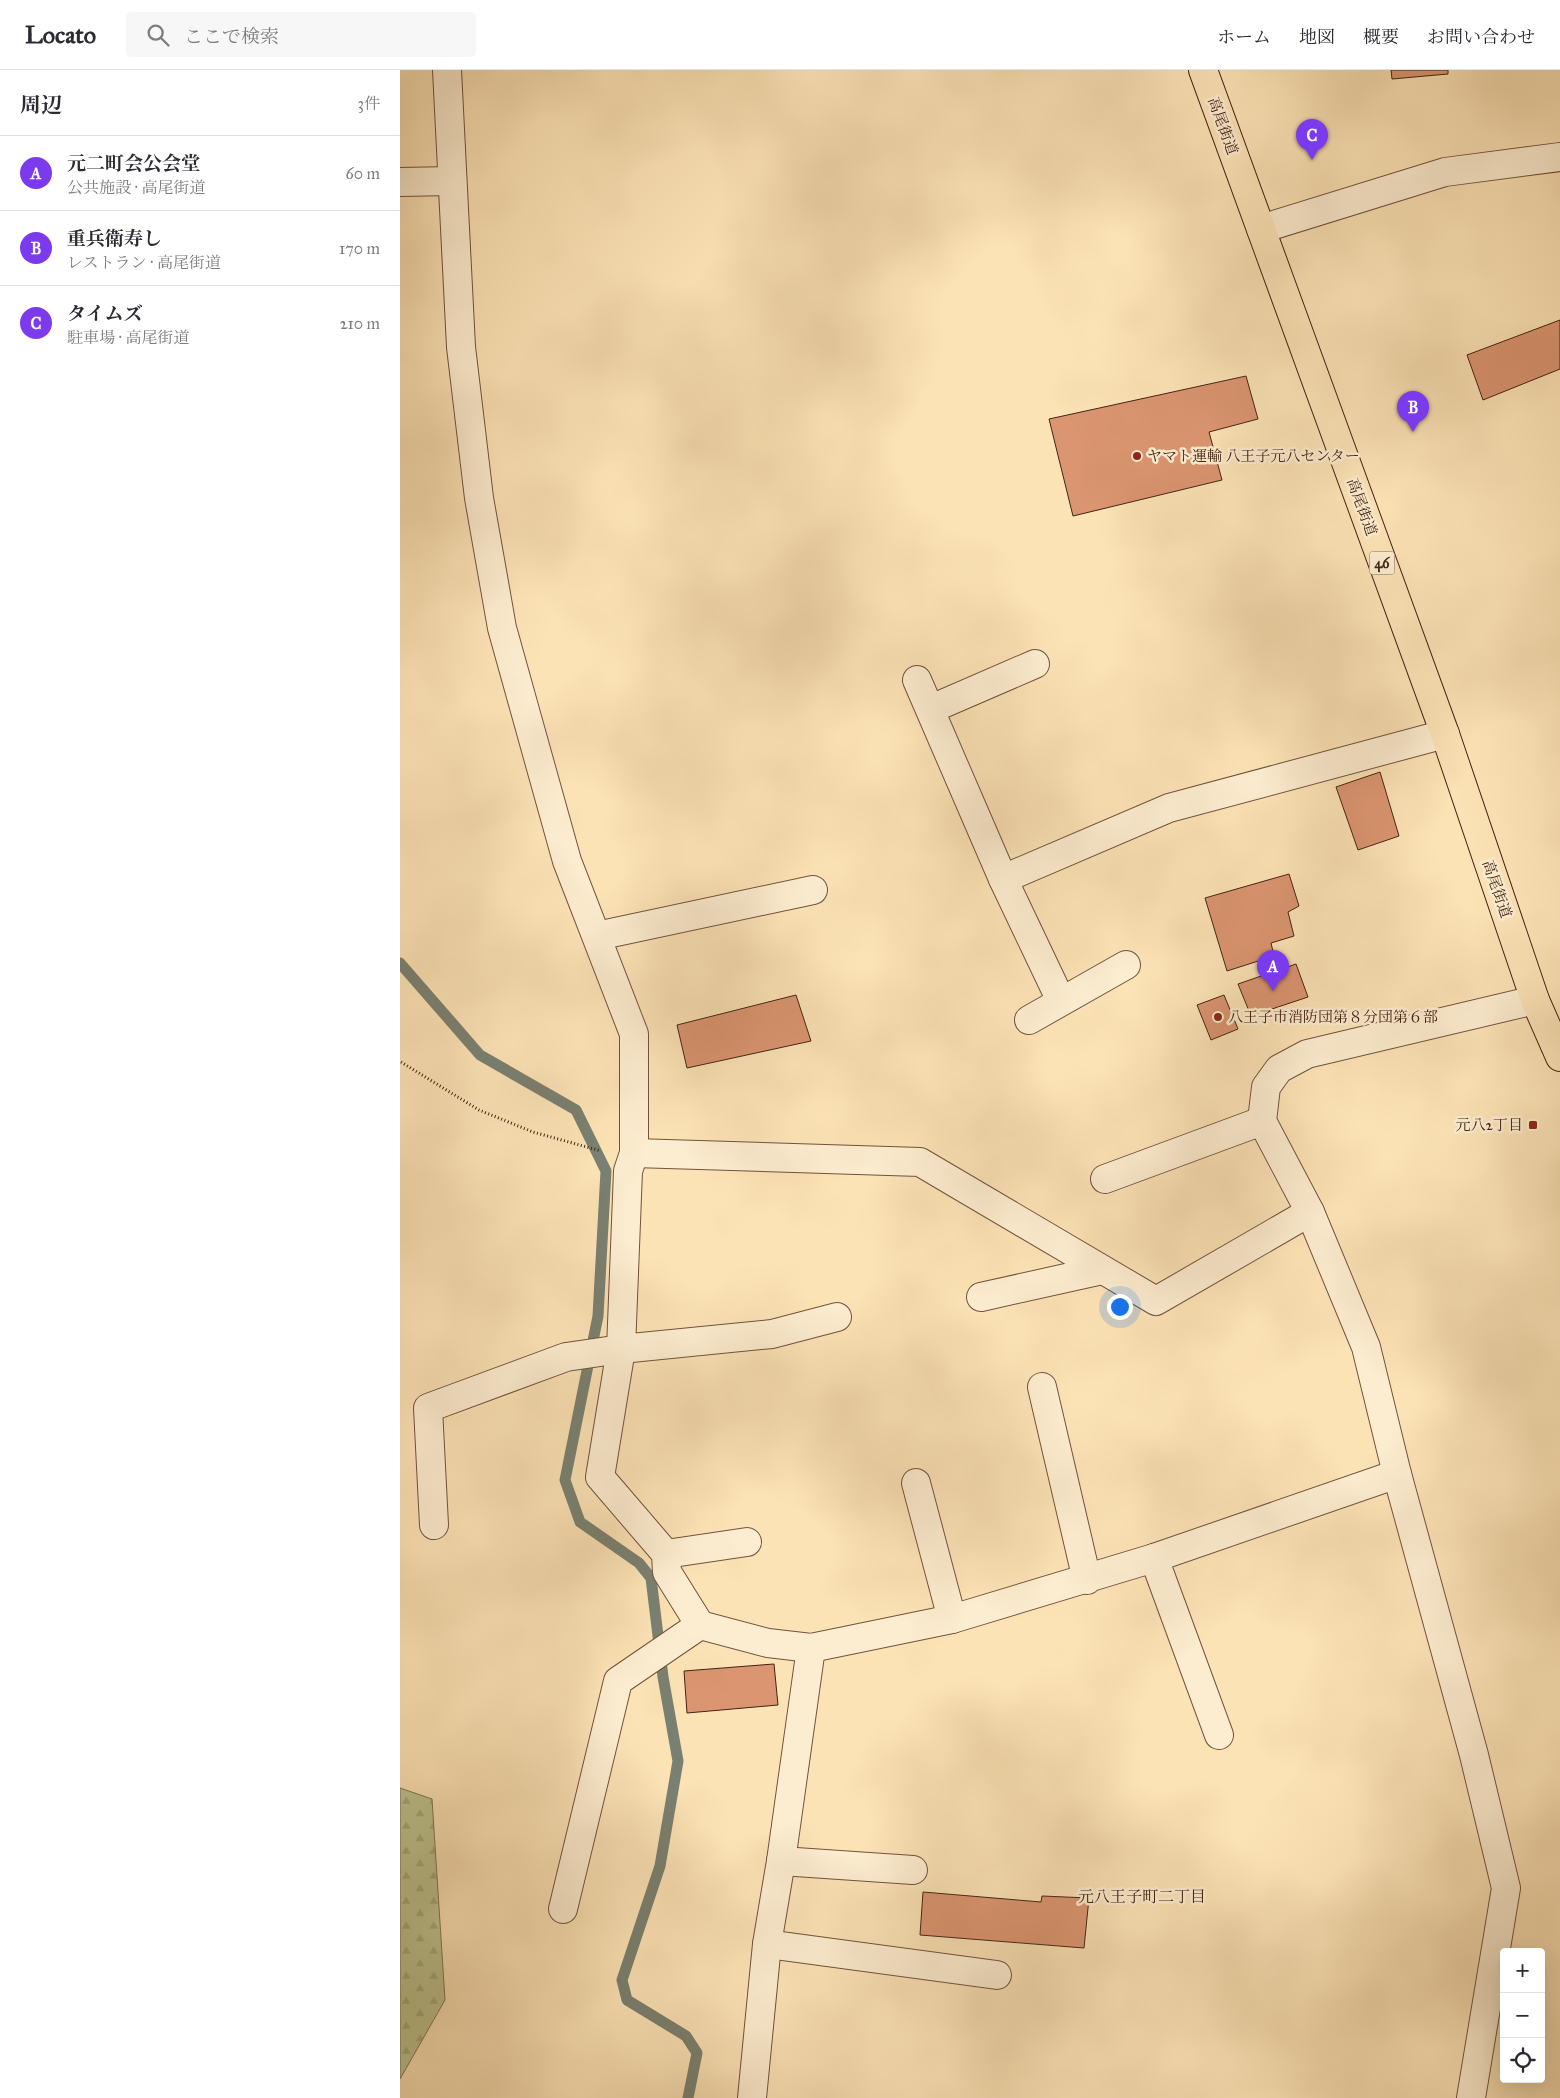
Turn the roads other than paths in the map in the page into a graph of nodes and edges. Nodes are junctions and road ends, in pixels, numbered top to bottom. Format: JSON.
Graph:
{"nodes":[{"id":1,"x":447,"y":70,"type":"edge"},
{"id":2,"x":1203,"y":70,"type":"edge"},
{"id":3,"x":1560,"y":157,"type":"edge"},
{"id":4,"x":452,"y":181,"type":"junction"},
{"id":5,"x":400,"y":182,"type":"edge"},
{"id":6,"x":1261,"y":229,"type":"junction"},
{"id":7,"x":1035,"y":664,"type":"dead end"},
{"id":8,"x":917,"y":680,"type":"dead end"},
{"id":9,"x":931,"y":709,"type":"junction"},
{"id":10,"x":1445,"y":734,"type":"junction"},
{"id":11,"x":1003,"y":879,"type":"junction"},
{"id":12,"x":813,"y":890,"type":"dead end"},
{"id":13,"x":597,"y":936,"type":"junction"},
{"id":14,"x":1126,"y":966,"type":"dead end"},
{"id":15,"x":1061,"y":1000,"type":"junction"},
{"id":16,"x":1535,"y":1000,"type":"junction"},
{"id":17,"x":1029,"y":1020,"type":"dead end"},
{"id":18,"x":1560,"y":1057,"type":"edge"},
{"id":19,"x":1262,"y":1121,"type":"junction"},
{"id":20,"x":622,"y":1153,"type":"junction"},
{"id":21,"x":1105,"y":1179,"type":"dead end"},
{"id":22,"x":1310,"y":1212,"type":"junction"},
{"id":23,"x":1102,"y":1270,"type":"junction"},
{"id":24,"x":981,"y":1297,"type":"dead end"},
{"id":25,"x":837,"y":1317,"type":"dead end"},
{"id":26,"x":613,"y":1350,"type":"junction"},
{"id":27,"x":1042,"y":1387,"type":"dead end"},
{"id":28,"x":1397,"y":1474,"type":"junction"},
{"id":29,"x":916,"y":1483,"type":"dead end"},
{"id":30,"x":434,"y":1525,"type":"dead end"},
{"id":31,"x":747,"y":1542,"type":"dead end"},
{"id":32,"x":666,"y":1554,"type":"junction"},
{"id":33,"x":1154,"y":1558,"type":"junction"},
{"id":34,"x":1087,"y":1580,"type":"junction"},
{"id":35,"x":952,"y":1619,"type":"junction"},
{"id":36,"x":700,"y":1625,"type":"junction"},
{"id":37,"x":811,"y":1648,"type":"junction"},
{"id":38,"x":1219,"y":1736,"type":"dead end"},
{"id":39,"x":781,"y":1861,"type":"junction"},
{"id":40,"x":913,"y":1870,"type":"dead end"},
{"id":41,"x":563,"y":1909,"type":"dead end"},
{"id":42,"x":767,"y":1944,"type":"junction"},
{"id":43,"x":997,"y":1975,"type":"dead end"},
{"id":44,"x":752,"y":2098,"type":"edge"},
{"id":45,"x":1472,"y":2098,"type":"edge"}],
"edges":[{"from":1,"to":4,"type":"street"},
{"from":2,"to":6,"type":"main road","name":"高尾街道","number":"46"},
{"from":3,"to":6,"type":"street"},
{"from":4,"to":5,"type":"street"},
{"from":4,"to":13,"type":"street"},
{"from":6,"to":10,"type":"main road","name":"高尾街道","number":"46"},
{"from":7,"to":9,"type":"street"},
{"from":8,"to":9,"type":"street"},
{"from":9,"to":11,"type":"street"},
{"from":10,"to":11,"type":"street"},
{"from":10,"to":16,"type":"main road","name":"高尾街道","number":"46"},
{"from":11,"to":15,"type":"street"},
{"from":12,"to":13,"type":"street"},
{"from":13,"to":20,"type":"street"},
{"from":14,"to":15,"type":"street"},
{"from":15,"to":17,"type":"street"},
{"from":16,"to":18,"type":"main road","name":"高尾街道","number":"46"},
{"from":16,"to":19,"type":"street"},
{"from":19,"to":21,"type":"street"},
{"from":19,"to":22,"type":"street"},
{"from":20,"to":23,"type":"street"},
{"from":20,"to":26,"type":"street"},
{"from":22,"to":23,"type":"street"},
{"from":22,"to":28,"type":"street"},
{"from":23,"to":24,"type":"street"},
{"from":25,"to":26,"type":"street"},
{"from":26,"to":30,"type":"street"},
{"from":26,"to":32,"type":"street"},
{"from":27,"to":34,"type":"street"},
{"from":28,"to":33,"type":"street"},
{"from":28,"to":45,"type":"street"},
{"from":29,"to":35,"type":"street"},
{"from":31,"to":32,"type":"street"},
{"from":32,"to":36,"type":"street"},
{"from":33,"to":34,"type":"street"},
{"from":33,"to":38,"type":"street"},
{"from":34,"to":35,"type":"street"},
{"from":35,"to":37,"type":"street"},
{"from":36,"to":37,"type":"street"},
{"from":36,"to":41,"type":"street"},
{"from":37,"to":39,"type":"street"},
{"from":39,"to":40,"type":"street"},
{"from":39,"to":42,"type":"street"},
{"from":42,"to":43,"type":"street"},
{"from":42,"to":44,"type":"street"}]}
